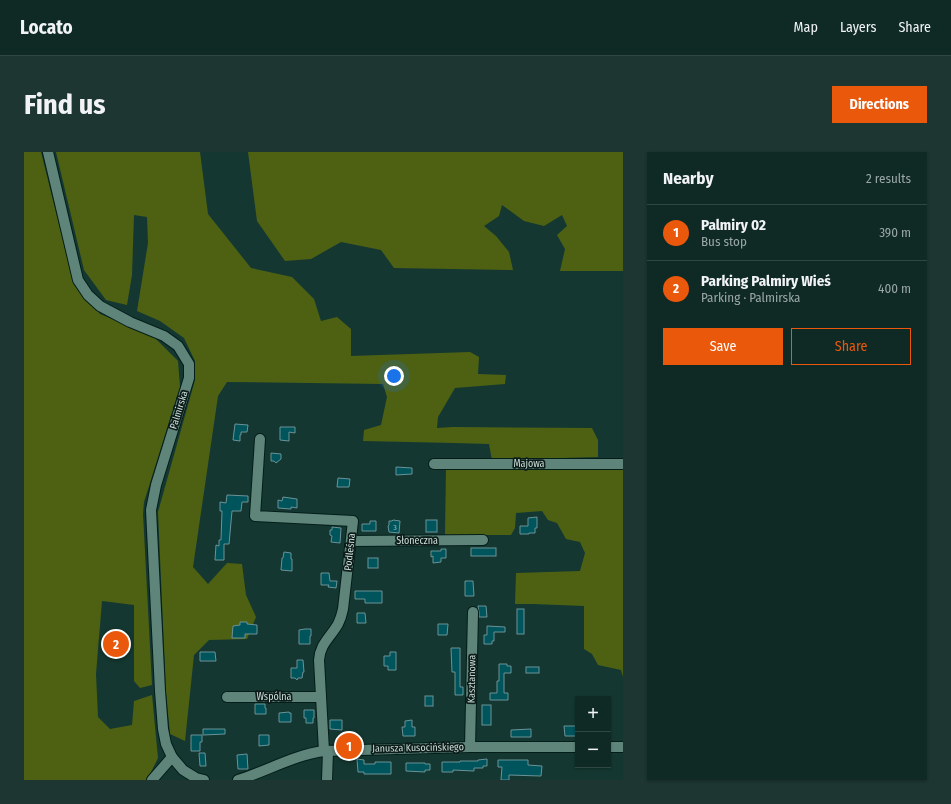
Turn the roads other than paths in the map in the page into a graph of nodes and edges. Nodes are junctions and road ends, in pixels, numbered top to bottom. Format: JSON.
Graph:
{"nodes":[{"id":1,"x":48,"y":152,"type":"edge"},
{"id":2,"x":260,"y":439,"type":"dead end"},
{"id":3,"x":434,"y":464,"type":"dead end"},
{"id":4,"x":623,"y":464,"type":"edge"},
{"id":5,"x":483,"y":540,"type":"dead end"},
{"id":6,"x":351,"y":541,"type":"junction"},
{"id":7,"x":473,"y":612,"type":"dead end"},
{"id":8,"x":226,"y":697,"type":"dead end"},
{"id":9,"x":321,"y":697,"type":"junction"},
{"id":10,"x":470,"y":747,"type":"junction"},
{"id":11,"x":575,"y":747,"type":"edge"},
{"id":12,"x":611,"y":747,"type":"edge"},
{"id":13,"x":623,"y":747,"type":"edge"},
{"id":14,"x":326,"y":751,"type":"junction"},
{"id":15,"x":172,"y":757,"type":"junction"},
{"id":16,"x":152,"y":780,"type":"edge"},
{"id":17,"x":204,"y":780,"type":"edge"},
{"id":18,"x":238,"y":780,"type":"edge"},
{"id":19,"x":328,"y":780,"type":"edge"}],
"edges":[{"from":1,"to":15,"type":"street","name":"Palmirska"},
{"from":2,"to":6,"type":"street","name":"Podleśna"},
{"from":3,"to":4,"type":"street","name":"Majowa"},
{"from":5,"to":6,"type":"street","name":"Słoneczna"},
{"from":6,"to":9,"type":"street","name":"Podleśna"},
{"from":7,"to":10,"type":"street","name":"Kasztanowa"},
{"from":8,"to":9,"type":"street","name":"Wspólna"},
{"from":9,"to":14,"type":"street","name":"Podleśna"},
{"from":10,"to":11,"type":"street","name":"Janusza Kusocińskiego"},
{"from":10,"to":14,"type":"street","name":"Janusza Kusocińskiego"},
{"from":12,"to":13,"type":"street"},
{"from":14,"to":18,"type":"street","name":"Janusza Kusocińskiego"},
{"from":14,"to":19,"type":"street","name":"Podleśna"},
{"from":15,"to":16,"type":"street"},
{"from":15,"to":17,"type":"street"}]}
